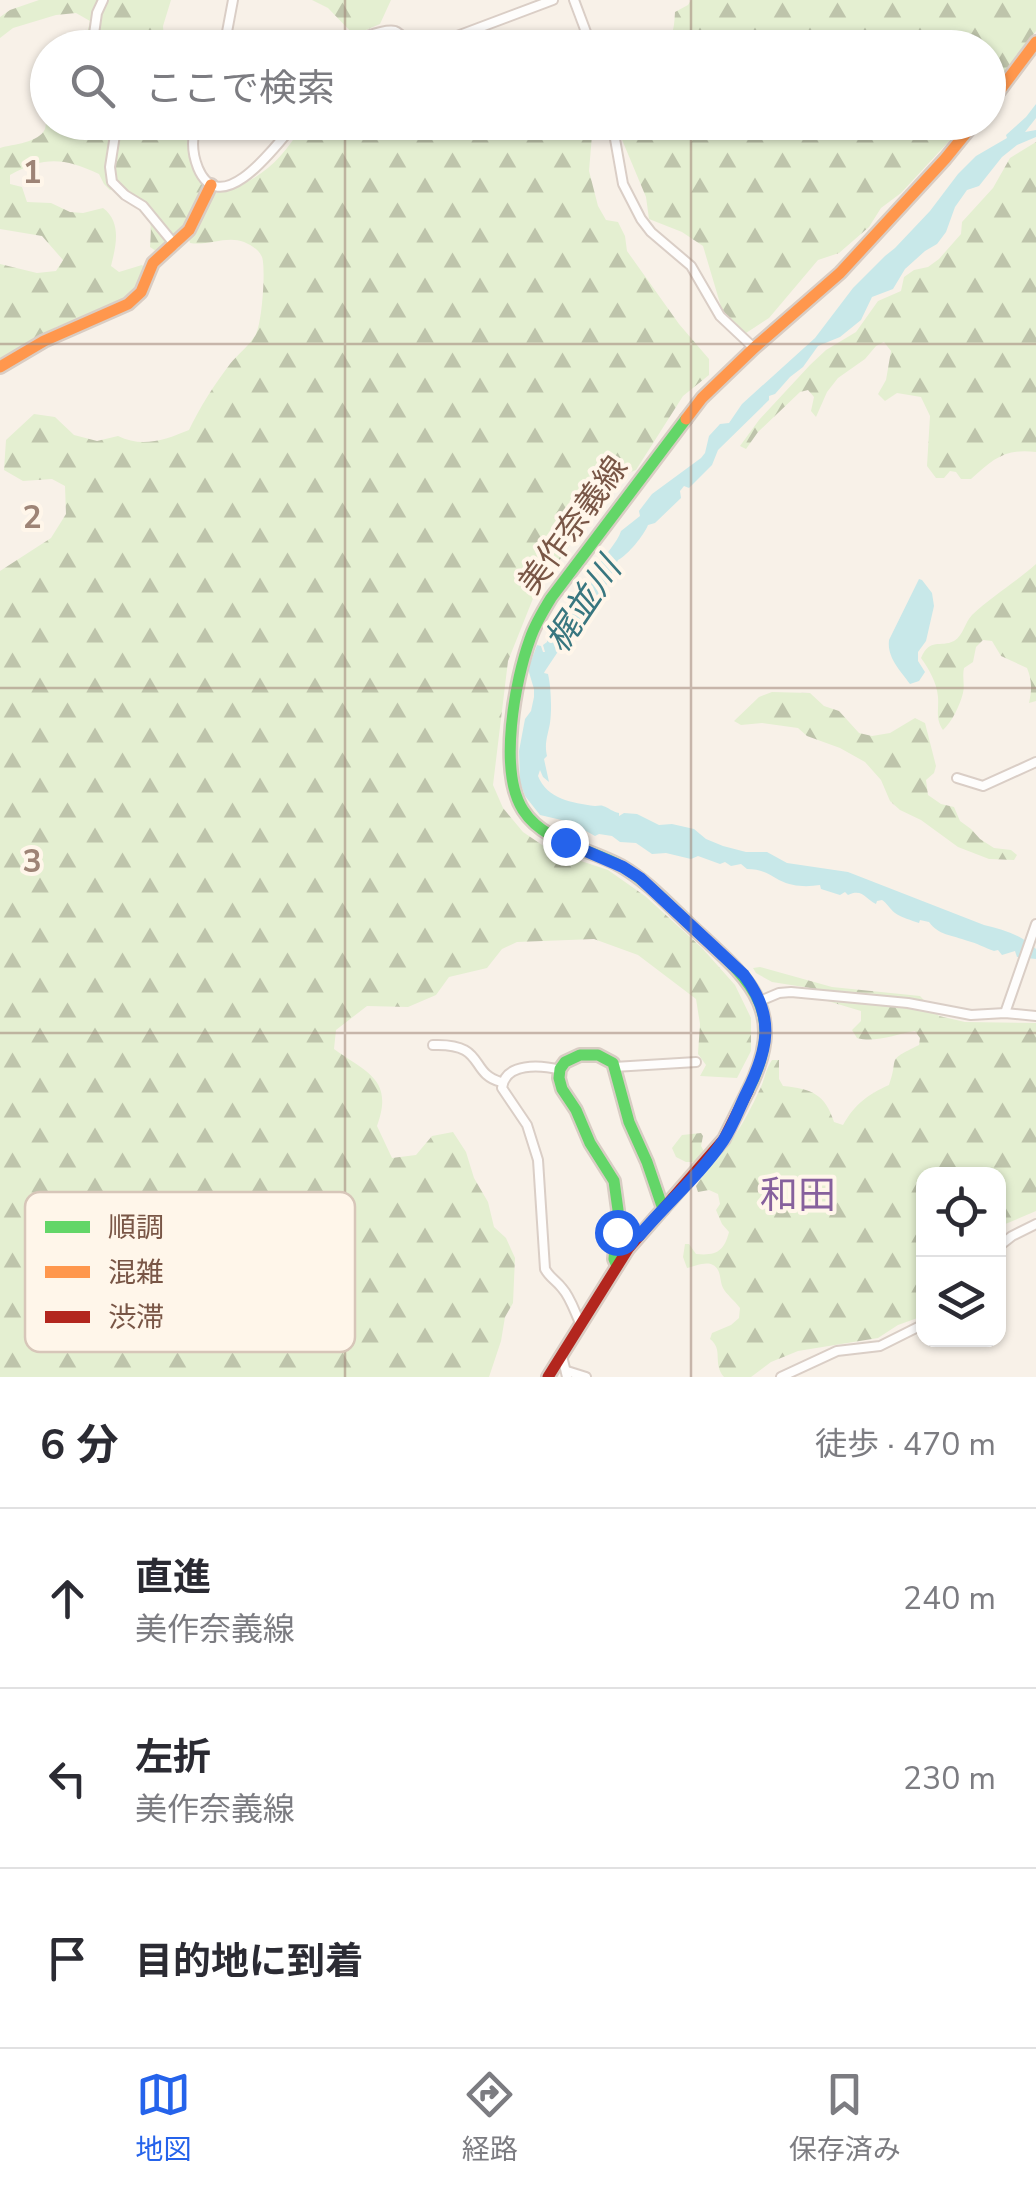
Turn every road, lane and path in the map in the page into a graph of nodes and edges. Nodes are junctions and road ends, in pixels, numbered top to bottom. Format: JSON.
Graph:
{"nodes":[{"id":1,"x":103,"y":0,"type":"edge"},
{"id":2,"x":233,"y":0,"type":"edge"},
{"id":3,"x":554,"y":0,"type":"edge"},
{"id":4,"x":574,"y":0,"type":"edge"},
{"id":5,"x":95,"y":30,"type":"edge"},
{"id":6,"x":227,"y":30,"type":"edge"},
{"id":7,"x":474,"y":30,"type":"edge"},
{"id":8,"x":585,"y":30,"type":"edge"},
{"id":9,"x":1036,"y":42,"type":"edge"},
{"id":10,"x":1006,"y":82,"type":"edge"},
{"id":11,"x":115,"y":140,"type":"edge"},
{"id":12,"x":194,"y":140,"type":"edge"},
{"id":13,"x":282,"y":140,"type":"edge"},
{"id":14,"x":615,"y":140,"type":"edge"},
{"id":15,"x":961,"y":140,"type":"edge"},
{"id":16,"x":211,"y":185,"type":"junction"},
{"id":17,"x":175,"y":246,"type":"junction"},
{"id":18,"x":754,"y":348,"type":"junction"},
{"id":19,"x":0,"y":366,"type":"edge"},
{"id":20,"x":1036,"y":762,"type":"edge"},
{"id":21,"x":958,"y":778,"type":"dead end"},
{"id":22,"x":1036,"y":924,"type":"edge"},
{"id":23,"x":760,"y":1002,"type":"junction"},
{"id":24,"x":1005,"y":1013,"type":"junction"},
{"id":25,"x":1036,"y":1016,"type":"edge"},
{"id":26,"x":433,"y":1046,"type":"dead end"},
{"id":27,"x":696,"y":1062,"type":"dead end"},
{"id":28,"x":614,"y":1067,"type":"junction"},
{"id":29,"x":560,"y":1070,"type":"junction"},
{"id":30,"x":501,"y":1082,"type":"junction"},
{"id":31,"x":663,"y":1209,"type":"junction"},
{"id":32,"x":1036,"y":1224,"type":"edge"},
{"id":33,"x":617,"y":1232,"type":"junction"},
{"id":34,"x":639,"y":1236,"type":"junction"},
{"id":35,"x":1006,"y":1241,"type":"edge"},
{"id":36,"x":617,"y":1266,"type":"junction"},
{"id":37,"x":580,"y":1326,"type":"junction"},
{"id":38,"x":916,"y":1328,"type":"edge"},
{"id":39,"x":562,"y":1356,"type":"junction"},
{"id":40,"x":567,"y":1374,"type":"edge"},
{"id":41,"x":548,"y":1377,"type":"edge"},
{"id":42,"x":586,"y":1377,"type":"edge"},
{"id":43,"x":780,"y":1377,"type":"edge"}],
"edges":[{"from":1,"to":5,"type":"street"},
{"from":2,"to":6,"type":"street"},
{"from":3,"to":7,"type":"street"},
{"from":4,"to":8,"type":"street"},
{"from":9,"to":10,"type":"main road"},
{"from":11,"to":17,"type":"street"},
{"from":12,"to":16,"type":"street"},
{"from":13,"to":16,"type":"street"},
{"from":14,"to":18,"type":"street"},
{"from":15,"to":18,"type":"main road","name":"美作奈義線"},
{"from":16,"to":17,"type":"main road"},
{"from":17,"to":19,"type":"main road"},
{"from":18,"to":23,"type":"main road","name":"美作奈義線"},
{"from":20,"to":21,"type":"street"},
{"from":22,"to":24,"type":"street"},
{"from":23,"to":24,"type":"street"},
{"from":23,"to":31,"type":"main road"},
{"from":24,"to":25,"type":"street"},
{"from":26,"to":30,"type":"street"},
{"from":27,"to":28,"type":"street"},
{"from":28,"to":29,"type":"main road"},
{"from":28,"to":31,"type":"main road"},
{"from":29,"to":30,"type":"street"},
{"from":29,"to":33,"type":"main road"},
{"from":30,"to":37,"type":"street"},
{"from":31,"to":34,"type":"main road"},
{"from":32,"to":35,"type":"street"},
{"from":33,"to":34,"type":"street"},
{"from":33,"to":36,"type":"main road"},
{"from":34,"to":36,"type":"main road"},
{"from":36,"to":37,"type":"main road"},
{"from":37,"to":39,"type":"main road"},
{"from":38,"to":43,"type":"street"},
{"from":39,"to":40,"type":"street"},
{"from":39,"to":41,"type":"main road"},
{"from":40,"to":42,"type":"street"}]}
